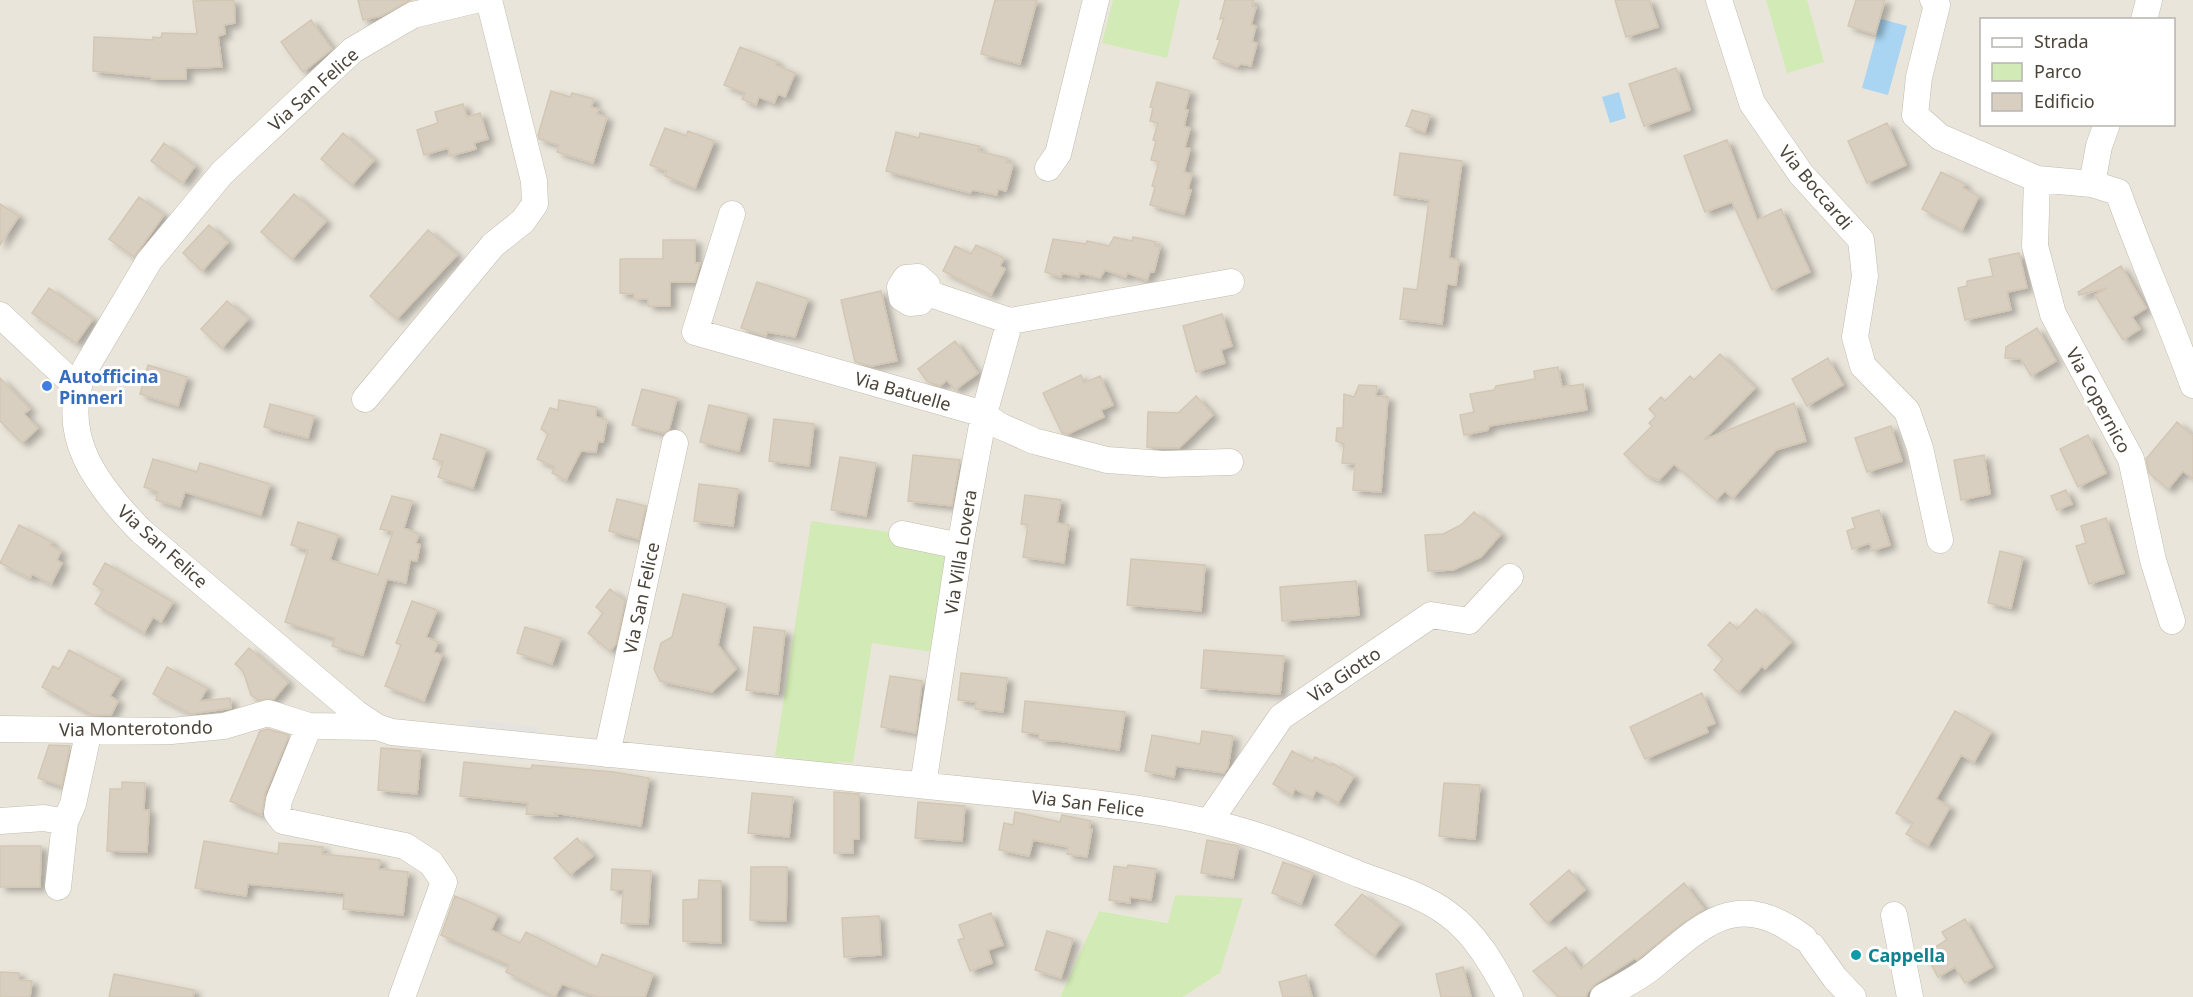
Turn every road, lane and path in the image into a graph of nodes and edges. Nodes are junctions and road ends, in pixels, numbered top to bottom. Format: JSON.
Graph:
{"nodes":[{"id":1,"x":475,"y":0,"type":"edge"},
{"id":2,"x":489,"y":0,"type":"edge"},
{"id":3,"x":1096,"y":0,"type":"edge"},
{"id":4,"x":1719,"y":0,"type":"edge"},
{"id":5,"x":1933,"y":0,"type":"edge"},
{"id":6,"x":2149,"y":0,"type":"edge"},
{"id":7,"x":2144,"y":18,"type":"edge"},
{"id":8,"x":2106,"y":126,"type":"edge"},
{"id":9,"x":1048,"y":168,"type":"dead end"},
{"id":10,"x":2037,"y":179,"type":"junction"},
{"id":11,"x":2092,"y":184,"type":"junction"},
{"id":12,"x":732,"y":214,"type":"dead end"},
{"id":13,"x":1231,"y":282,"type":"dead end"},
{"id":14,"x":927,"y":293,"type":"dead end"},
{"id":15,"x":0,"y":315,"type":"edge"},
{"id":16,"x":1010,"y":321,"type":"junction"},
{"id":17,"x":2193,"y":385,"type":"edge"},
{"id":18,"x":77,"y":387,"type":"junction"},
{"id":19,"x":365,"y":399,"type":"dead end"},
{"id":20,"x":984,"y":414,"type":"junction"},
{"id":21,"x":675,"y":443,"type":"dead end"},
{"id":22,"x":1230,"y":462,"type":"dead end"},
{"id":23,"x":902,"y":534,"type":"dead end"},
{"id":24,"x":1940,"y":540,"type":"dead end"},
{"id":25,"x":960,"y":546,"type":"junction"},
{"id":26,"x":1510,"y":577,"type":"dead end"},
{"id":27,"x":2172,"y":621,"type":"dead end"},
{"id":28,"x":309,"y":726,"type":"junction"},
{"id":29,"x":376,"y":727,"type":"junction"},
{"id":30,"x":0,"y":729,"type":"edge"},
{"id":31,"x":89,"y":730,"type":"junction"},
{"id":32,"x":607,"y":754,"type":"junction"},
{"id":33,"x":923,"y":785,"type":"junction"},
{"id":34,"x":0,"y":821,"type":"edge"},
{"id":35,"x":65,"y":822,"type":"junction"},
{"id":36,"x":1209,"y":822,"type":"junction"},
{"id":37,"x":58,"y":887,"type":"dead end"},
{"id":38,"x":1894,"y":915,"type":"dead end"},
{"id":39,"x":404,"y":992,"type":"edge"},
{"id":40,"x":1510,"y":997,"type":"edge"},
{"id":41,"x":1603,"y":997,"type":"edge"},
{"id":42,"x":1853,"y":997,"type":"edge"},
{"id":43,"x":1910,"y":997,"type":"edge"}],
"edges":[{"from":1,"to":18,"type":"street","name":"Via San Felice"},
{"from":2,"to":19,"type":"street"},
{"from":3,"to":9,"type":"street"},
{"from":4,"to":24,"type":"street","name":"Via Boccardi"},
{"from":5,"to":10,"type":"street"},
{"from":6,"to":7,"type":"street"},
{"from":8,"to":11,"type":"street"},
{"from":10,"to":11,"type":"street"},
{"from":10,"to":27,"type":"street","name":"Via Copernico"},
{"from":11,"to":17,"type":"street"},
{"from":12,"to":20,"type":"street","name":"Via Batuelle"},
{"from":13,"to":16,"type":"street"},
{"from":14,"to":16,"type":"street"},
{"from":15,"to":18,"type":"street"},
{"from":16,"to":20,"type":"street","name":"Via Villa Lovera"},
{"from":18,"to":29,"type":"street","name":"Via San Felice"},
{"from":20,"to":22,"type":"street","name":"Via Batuelle"},
{"from":20,"to":25,"type":"street","name":"Via Villa Lovera"},
{"from":21,"to":32,"type":"street","name":"Via San Felice"},
{"from":23,"to":25,"type":"street"},
{"from":25,"to":33,"type":"street","name":"Via Villa Lovera"},
{"from":26,"to":36,"type":"street","name":"Via Giotto"},
{"from":28,"to":29,"type":"street","name":"Via Monterotondo"},
{"from":28,"to":31,"type":"street","name":"Via Monterotondo"},
{"from":28,"to":39,"type":"street"},
{"from":29,"to":32,"type":"street","name":"Via San Felice"},
{"from":30,"to":31,"type":"street","name":"Via Monterotondo"},
{"from":31,"to":35,"type":"street"},
{"from":32,"to":33,"type":"street","name":"Via San Felice"},
{"from":33,"to":36,"type":"street","name":"Via San Felice"},
{"from":34,"to":35,"type":"street"},
{"from":35,"to":37,"type":"street"},
{"from":36,"to":40,"type":"street","name":"Via San Felice"},
{"from":38,"to":43,"type":"street"},
{"from":41,"to":42,"type":"street"}]}
